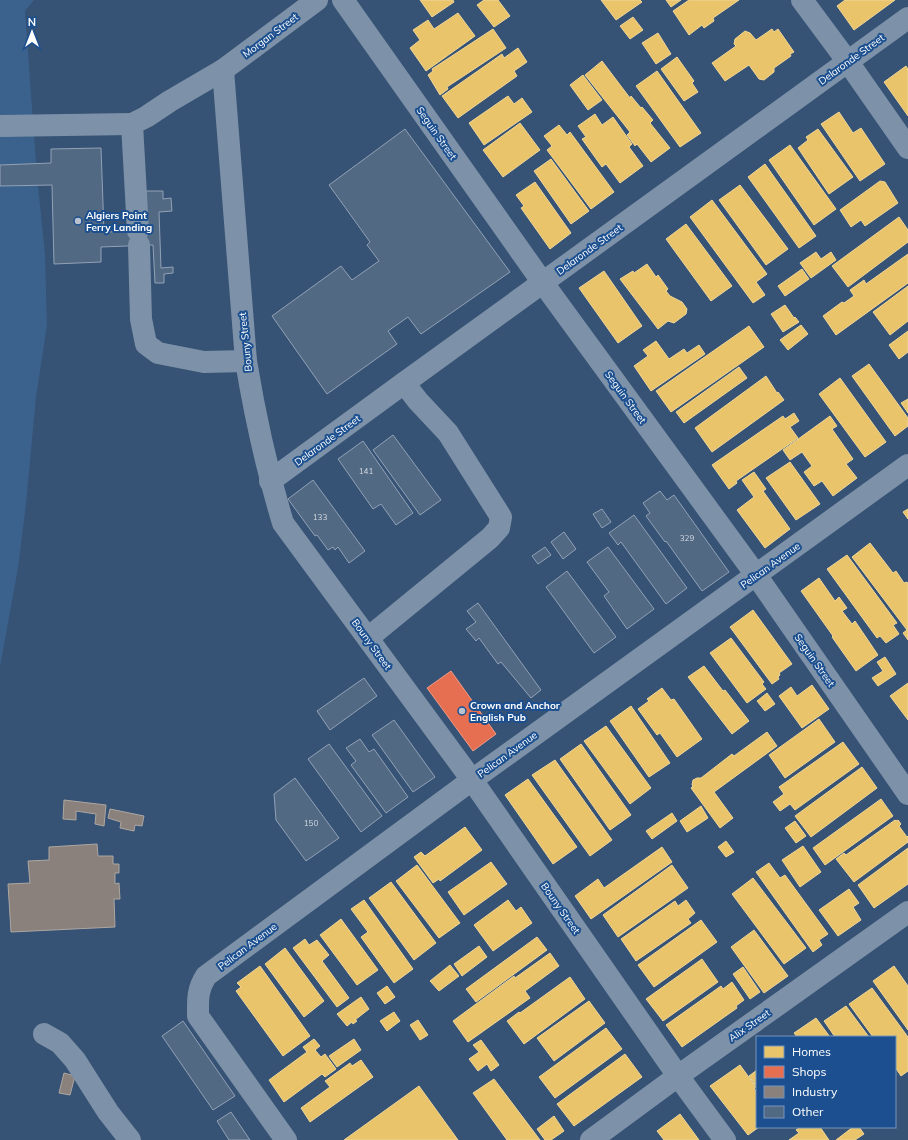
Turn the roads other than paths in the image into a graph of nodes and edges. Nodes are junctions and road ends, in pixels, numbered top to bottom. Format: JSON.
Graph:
{"nodes":[{"id":1,"x":317,"y":0,"type":"edge"},
{"id":2,"x":343,"y":0,"type":"edge"},
{"id":3,"x":802,"y":0,"type":"edge"},
{"id":4,"x":908,"y":18,"type":"edge"},
{"id":5,"x":848,"y":62,"type":"junction"},
{"id":6,"x":223,"y":70,"type":"junction"},
{"id":7,"x":132,"y":124,"type":"junction"},
{"id":8,"x":0,"y":126,"type":"edge"},
{"id":9,"x":908,"y":148,"type":"edge"},
{"id":10,"x":542,"y":283,"type":"junction"},
{"id":11,"x":246,"y":361,"type":"junction"},
{"id":12,"x":404,"y":383,"type":"junction"},
{"id":13,"x":908,"y":466,"type":"edge"},
{"id":14,"x":270,"y":481,"type":"junction"},
{"id":15,"x":756,"y":575,"type":"junction"},
{"id":16,"x":368,"y":638,"type":"junction"},
{"id":17,"x":472,"y":780,"type":"junction"},
{"id":18,"x":908,"y":794,"type":"edge"},
{"id":19,"x":908,"y":912,"type":"edge"},
{"id":20,"x":44,"y":1034,"type":"dead end"},
{"id":21,"x":678,"y":1076,"type":"junction"},
{"id":22,"x":130,"y":1140,"type":"edge"},
{"id":23,"x":286,"y":1140,"type":"edge"},
{"id":24,"x":591,"y":1140,"type":"edge"},
{"id":25,"x":725,"y":1140,"type":"edge"}],
"edges":[{"from":1,"to":6,"type":"street","name":"Morgan Street"},
{"from":2,"to":10,"type":"street","name":"Seguin Street"},
{"from":3,"to":5,"type":"street"},
{"from":4,"to":5,"type":"street","name":"Delaronde Street"},
{"from":5,"to":9,"type":"street"},
{"from":5,"to":10,"type":"street","name":"Delaronde Street"},
{"from":6,"to":7,"type":"street","name":"Morgan Street"},
{"from":6,"to":11,"type":"street","name":"Bouny Street"},
{"from":7,"to":8,"type":"street"},
{"from":7,"to":11,"type":"street"},
{"from":10,"to":12,"type":"street","name":"Delaronde Street"},
{"from":10,"to":15,"type":"street","name":"Seguin Street"},
{"from":11,"to":14,"type":"street","name":"Bouny Street"},
{"from":12,"to":14,"type":"street","name":"Delaronde Street"},
{"from":12,"to":16,"type":"street"},
{"from":13,"to":15,"type":"street","name":"Pelican Avenue"},
{"from":14,"to":16,"type":"street","name":"Bouny Street"},
{"from":15,"to":17,"type":"street","name":"Pelican Avenue"},
{"from":15,"to":18,"type":"street","name":"Seguin Street"},
{"from":16,"to":17,"type":"street","name":"Bouny Street"},
{"from":17,"to":21,"type":"street","name":"Bouny Street"},
{"from":17,"to":23,"type":"street","name":"Pelican Avenue"},
{"from":19,"to":21,"type":"street","name":"Alix Street"},
{"from":20,"to":22,"type":"street"},
{"from":21,"to":24,"type":"street","name":"Alix Street"},
{"from":21,"to":25,"type":"street","name":"Bouny Street"}]}
